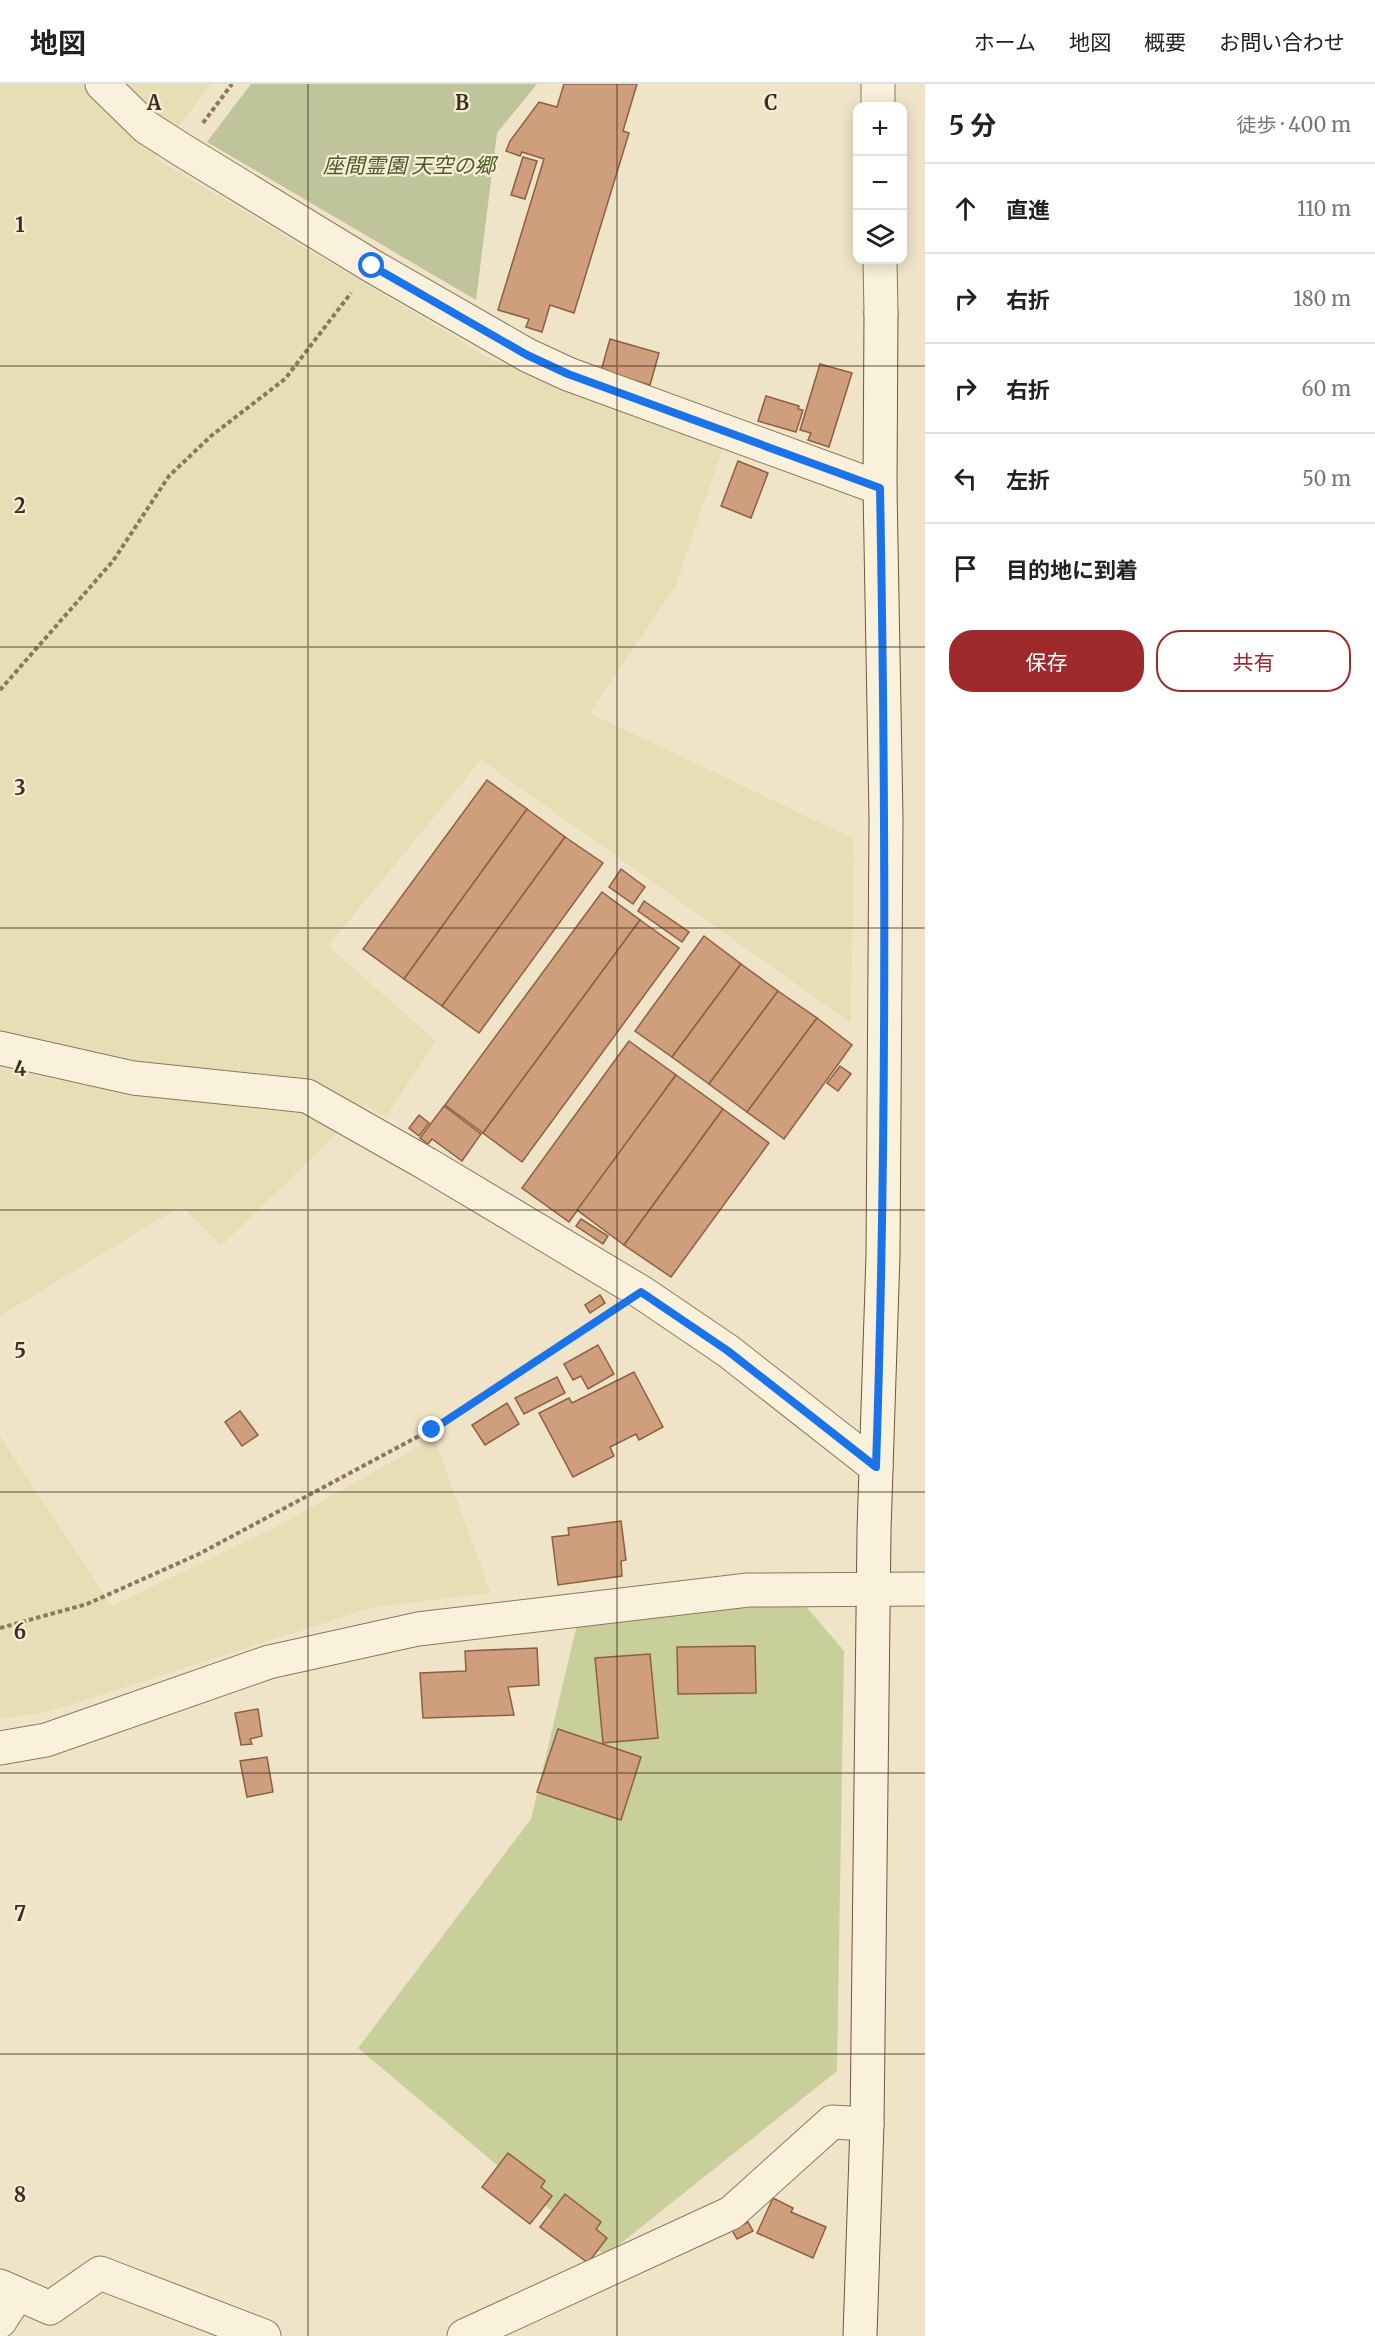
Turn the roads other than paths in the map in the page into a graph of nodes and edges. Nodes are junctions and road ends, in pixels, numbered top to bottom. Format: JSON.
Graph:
{"nodes":[{"id":1,"x":102,"y":84,"type":"edge"},
{"id":2,"x":878,"y":84,"type":"edge"},
{"id":3,"x":878,"y":102,"type":"edge"},
{"id":4,"x":880,"y":264,"type":"edge"},
{"id":5,"x":880,"y":488,"type":"junction"},
{"id":6,"x":0,"y":1048,"type":"edge"},
{"id":7,"x":876,"y":1467,"type":"junction"},
{"id":8,"x":873,"y":1587,"type":"junction"},
{"id":9,"x":925,"y":1589,"type":"edge"},
{"id":10,"x":0,"y":1748,"type":"edge"},
{"id":11,"x":867,"y":2124,"type":"junction"},
{"id":12,"x":6,"y":2300,"type":"edge"},
{"id":13,"x":264,"y":2336,"type":"edge"},
{"id":14,"x":464,"y":2336,"type":"edge"},
{"id":15,"x":860,"y":2336,"type":"edge"}],
"edges":[{"from":1,"to":5,"type":"street"},
{"from":2,"to":3,"type":"street"},
{"from":4,"to":5,"type":"street"},
{"from":5,"to":7,"type":"street"},
{"from":6,"to":7,"type":"street"},
{"from":7,"to":8,"type":"street"},
{"from":8,"to":9,"type":"street"},
{"from":8,"to":10,"type":"street"},
{"from":8,"to":11,"type":"street"},
{"from":11,"to":14,"type":"street"},
{"from":11,"to":15,"type":"street"},
{"from":12,"to":13,"type":"street"}]}
